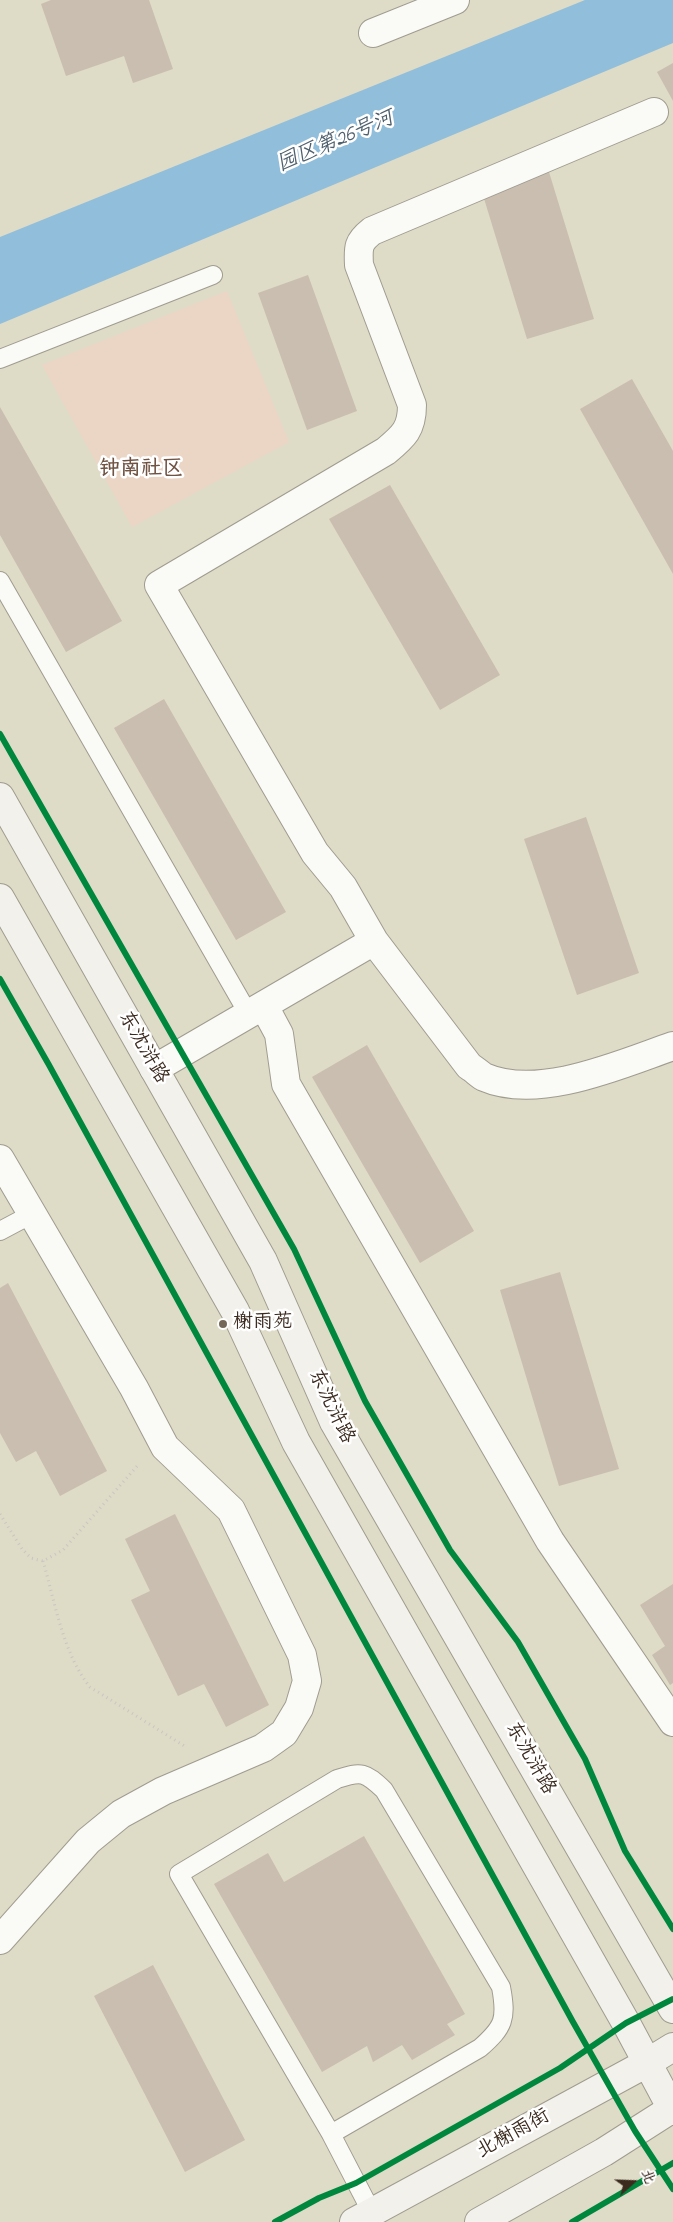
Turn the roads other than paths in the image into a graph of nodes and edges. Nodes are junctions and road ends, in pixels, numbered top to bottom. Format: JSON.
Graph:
{"nodes":[{"id":1,"x":455,"y":0,"type":"edge"},
{"id":2,"x":373,"y":33,"type":"dead end"},
{"id":3,"x":654,"y":112,"type":"dead end"},
{"id":4,"x":212,"y":275,"type":"dead end"},
{"id":5,"x":0,"y":359,"type":"edge"},
{"id":6,"x":0,"y":581,"type":"edge"},
{"id":7,"x":0,"y":797,"type":"edge"},
{"id":8,"x":0,"y":898,"type":"edge"},
{"id":9,"x":374,"y":941,"type":"junction"},
{"id":10,"x":256,"y":1010,"type":"junction"},
{"id":11,"x":673,"y":1046,"type":"edge"},
{"id":12,"x":154,"y":1069,"type":"junction"},
{"id":13,"x":0,"y":1159,"type":"edge"},
{"id":14,"x":32,"y":1214,"type":"junction"},
{"id":15,"x":0,"y":1231,"type":"edge"},
{"id":16,"x":673,"y":1722,"type":"edge"},
{"id":17,"x":0,"y":1940,"type":"edge"},
{"id":18,"x":673,"y":2009,"type":"edge"},
{"id":19,"x":673,"y":2047,"type":"edge"},
{"id":20,"x":646,"y":2063,"type":"junction"},
{"id":21,"x":673,"y":2109,"type":"edge"},
{"id":22,"x":331,"y":2134,"type":"junction"},
{"id":23,"x":363,"y":2217,"type":"edge"},
{"id":24,"x":479,"y":2222,"type":"edge"}],
"edges":[{"from":1,"to":2,"type":"street"},
{"from":3,"to":9,"type":"street"},
{"from":4,"to":5,"type":"lane"},
{"from":6,"to":10,"type":"lane"},
{"from":7,"to":12,"type":"main road","name":"东沈浒路"},
{"from":8,"to":20,"type":"main road"},
{"from":9,"to":10,"type":"street"},
{"from":9,"to":11,"type":"street"},
{"from":10,"to":12,"type":"street"},
{"from":10,"to":16,"type":"street"},
{"from":12,"to":18,"type":"main road","name":"东沈浒路"},
{"from":13,"to":14,"type":"street"},
{"from":14,"to":15,"type":"lane"},
{"from":14,"to":17,"type":"street"},
{"from":19,"to":20,"type":"main road","name":"北榭雨街"},
{"from":20,"to":21,"type":"main road"},
{"from":20,"to":23,"type":"main road","name":"北榭雨街"},
{"from":21,"to":24,"type":"main road"},
{"from":22,"to":22,"type":"lane"},
{"from":22,"to":23,"type":"lane"}]}
